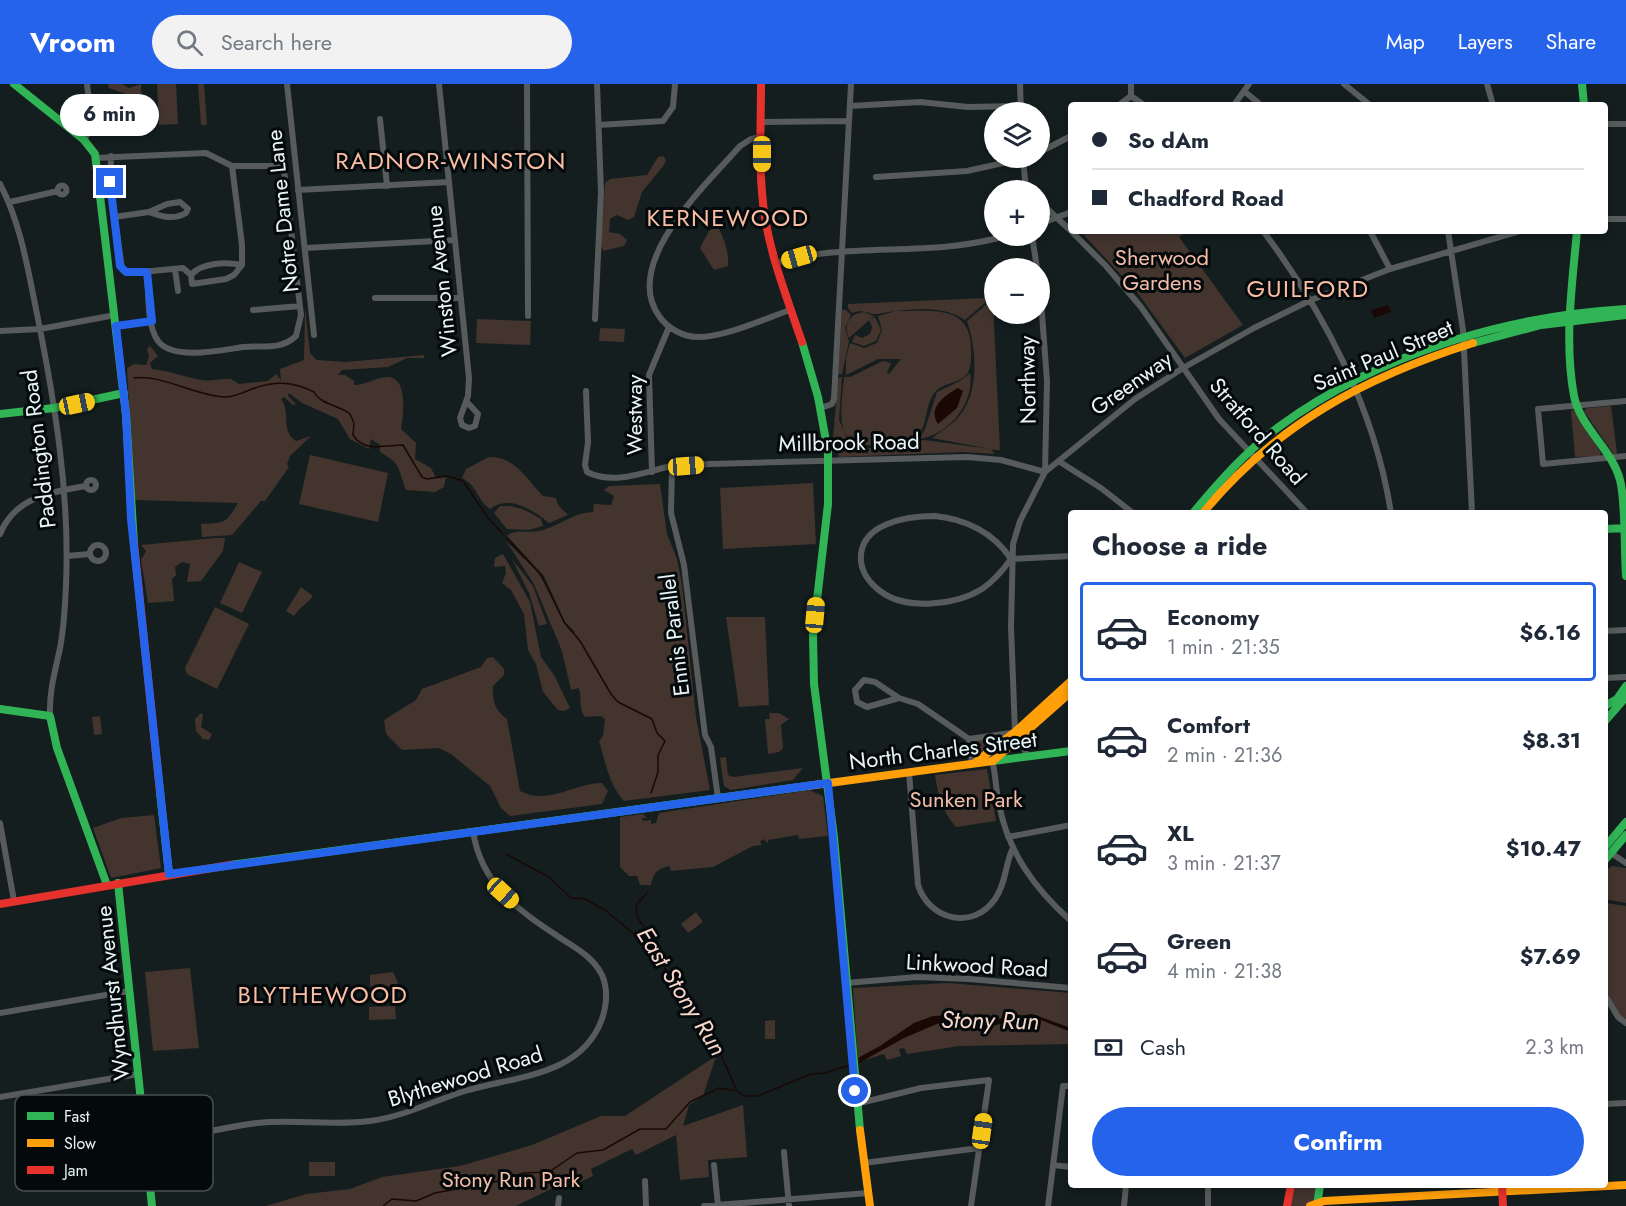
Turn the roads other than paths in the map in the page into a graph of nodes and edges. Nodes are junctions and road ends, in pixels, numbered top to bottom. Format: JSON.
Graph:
{"nodes":[{"id":1,"x":14,"y":84,"type":"edge"},
{"id":2,"x":87,"y":84,"type":"edge"},
{"id":3,"x":287,"y":84,"type":"edge"},
{"id":4,"x":439,"y":84,"type":"edge"},
{"id":5,"x":527,"y":84,"type":"edge"},
{"id":6,"x":597,"y":84,"type":"edge"},
{"id":7,"x":675,"y":84,"type":"edge"},
{"id":8,"x":761,"y":84,"type":"edge"},
{"id":9,"x":851,"y":84,"type":"edge"},
{"id":10,"x":1020,"y":84,"type":"edge"},
{"id":11,"x":1131,"y":84,"type":"edge"},
{"id":12,"x":1249,"y":84,"type":"edge"},
{"id":13,"x":1344,"y":84,"type":"edge"},
{"id":14,"x":1487,"y":84,"type":"edge"},
{"id":15,"x":1582,"y":84,"type":"edge"},
{"id":16,"x":1244,"y":92,"type":"junction"},
{"id":17,"x":1131,"y":96,"type":"junction"},
{"id":18,"x":1020,"y":102,"type":"edge"},
{"id":19,"x":1123,"y":102,"type":"edge"},
{"id":20,"x":1140,"y":102,"type":"edge"},
{"id":21,"x":1236,"y":102,"type":"edge"},
{"id":22,"x":1257,"y":102,"type":"edge"},
{"id":23,"x":1366,"y":102,"type":"edge"},
{"id":24,"x":1492,"y":102,"type":"edge"},
{"id":25,"x":1584,"y":102,"type":"edge"},
{"id":26,"x":850,"y":105,"type":"junction"},
{"id":27,"x":984,"y":108,"type":"edge"},
{"id":28,"x":380,"y":119,"type":"dead end"},
{"id":29,"x":849,"y":120,"type":"junction"},
{"id":30,"x":761,"y":122,"type":"junction"},
{"id":31,"x":1608,"y":124,"type":"edge"},
{"id":32,"x":1626,"y":124,"type":"edge"},
{"id":33,"x":599,"y":125,"type":"junction"},
{"id":34,"x":761,"y":137,"type":"junction"},
{"id":35,"x":1068,"y":138,"type":"edge"},
{"id":36,"x":84,"y":140,"type":"junction"},
{"id":37,"x":1050,"y":147,"type":"edge"},
{"id":38,"x":111,"y":156,"type":"junction"},
{"id":39,"x":95,"y":158,"type":"junction"},
{"id":40,"x":232,"y":166,"type":"junction"},
{"id":41,"x":984,"y":168,"type":"edge"},
{"id":42,"x":876,"y":177,"type":"dead end"},
{"id":43,"x":449,"y":182,"type":"junction"},
{"id":44,"x":0,"y":184,"type":"edge"},
{"id":45,"x":387,"y":186,"type":"junction"},
{"id":46,"x":298,"y":190,"type":"junction"},
{"id":47,"x":58,"y":191,"type":"dead end"},
{"id":48,"x":10,"y":202,"type":"junction"},
{"id":49,"x":1050,"y":211,"type":"edge"},
{"id":50,"x":149,"y":212,"type":"junction"},
{"id":51,"x":1068,"y":213,"type":"edge"},
{"id":52,"x":114,"y":217,"type":"junction"},
{"id":53,"x":1058,"y":218,"type":"junction"},
{"id":54,"x":1608,"y":219,"type":"edge"},
{"id":55,"x":1626,"y":219,"type":"edge"},
{"id":56,"x":1050,"y":221,"type":"edge"},
{"id":57,"x":1068,"y":228,"type":"edge"},
{"id":58,"x":1074,"y":234,"type":"edge"},
{"id":59,"x":1265,"y":234,"type":"edge"},
{"id":60,"x":1372,"y":234,"type":"edge"},
{"id":61,"x":1449,"y":234,"type":"edge"},
{"id":62,"x":1506,"y":234,"type":"edge"},
{"id":63,"x":1576,"y":234,"type":"edge"},
{"id":64,"x":454,"y":240,"type":"junction"},
{"id":65,"x":984,"y":240,"type":"edge"},
{"id":66,"x":304,"y":248,"type":"junction"},
{"id":67,"x":1452,"y":249,"type":"junction"},
{"id":68,"x":843,"y":253,"type":"junction"},
{"id":69,"x":776,"y":263,"type":"junction"},
{"id":70,"x":242,"y":265,"type":"junction"},
{"id":71,"x":175,"y":269,"type":"junction"},
{"id":72,"x":1390,"y":269,"type":"junction"},
{"id":73,"x":147,"y":272,"type":"junction"},
{"id":74,"x":191,"y":275,"type":"junction"},
{"id":75,"x":178,"y":291,"type":"dead end"},
{"id":76,"x":375,"y":298,"type":"dead end"},
{"id":77,"x":461,"y":298,"type":"junction"},
{"id":78,"x":1311,"y":300,"type":"junction"},
{"id":79,"x":300,"y":306,"type":"junction"},
{"id":80,"x":1626,"y":309,"type":"edge"},
{"id":81,"x":254,"y":310,"type":"dead end"},
{"id":82,"x":790,"y":310,"type":"junction"},
{"id":83,"x":114,"y":315,"type":"junction"},
{"id":84,"x":1626,"y":315,"type":"edge"},
{"id":85,"x":528,"y":316,"type":"dead end"},
{"id":86,"x":1569,"y":316,"type":"junction"},
{"id":87,"x":595,"y":319,"type":"dead end"},
{"id":88,"x":152,"y":321,"type":"junction"},
{"id":89,"x":1043,"y":324,"type":"edge"},
{"id":90,"x":116,"y":326,"type":"junction"},
{"id":91,"x":669,"y":327,"type":"junction"},
{"id":92,"x":40,"y":328,"type":"junction"},
{"id":93,"x":0,"y":331,"type":"edge"},
{"id":94,"x":314,"y":335,"type":"dead end"},
{"id":95,"x":1464,"y":343,"type":"junction"},
{"id":96,"x":1183,"y":368,"type":"junction"},
{"id":97,"x":1354,"y":387,"type":"junction"},
{"id":98,"x":586,"y":391,"type":"dead end"},
{"id":99,"x":124,"y":393,"type":"junction"},
{"id":100,"x":1626,"y":401,"type":"edge"},
{"id":101,"x":467,"y":402,"type":"dead end"},
{"id":102,"x":1576,"y":406,"type":"junction"},
{"id":103,"x":54,"y":408,"type":"junction"},
{"id":104,"x":821,"y":408,"type":"junction"},
{"id":105,"x":0,"y":414,"type":"edge"},
{"id":106,"x":1251,"y":456,"type":"junction"},
{"id":107,"x":1626,"y":456,"type":"edge"},
{"id":108,"x":1610,"y":458,"type":"junction"},
{"id":109,"x":829,"y":460,"type":"junction"},
{"id":110,"x":1060,"y":462,"type":"junction"},
{"id":111,"x":672,"y":467,"type":"junction"},
{"id":112,"x":652,"y":472,"type":"junction"},
{"id":113,"x":1045,"y":472,"type":"junction"},
{"id":114,"x":86,"y":486,"type":"dead end"},
{"id":115,"x":63,"y":490,"type":"junction"},
{"id":116,"x":1129,"y":510,"type":"edge"},
{"id":117,"x":1196,"y":510,"type":"edge"},
{"id":118,"x":1206,"y":510,"type":"edge"},
{"id":119,"x":1303,"y":510,"type":"edge"},
{"id":120,"x":1390,"y":510,"type":"edge"},
{"id":121,"x":1472,"y":510,"type":"edge"},
{"id":122,"x":1625,"y":528,"type":"edge"},
{"id":123,"x":1608,"y":529,"type":"edge"},
{"id":124,"x":0,"y":534,"type":"edge"},
{"id":125,"x":90,"y":555,"type":"dead end"},
{"id":126,"x":67,"y":556,"type":"junction"},
{"id":127,"x":1068,"y":556,"type":"edge"},
{"id":128,"x":1011,"y":559,"type":"junction"},
{"id":129,"x":1626,"y":576,"type":"edge"},
{"id":130,"x":1626,"y":630,"type":"edge"},
{"id":131,"x":1608,"y":631,"type":"edge"},
{"id":132,"x":1608,"y":678,"type":"edge"},
{"id":133,"x":1626,"y":680,"type":"edge"},
{"id":134,"x":1068,"y":684,"type":"edge"},
{"id":135,"x":1068,"y":694,"type":"edge"},
{"id":136,"x":1626,"y":697,"type":"edge"},
{"id":137,"x":899,"y":698,"type":"junction"},
{"id":138,"x":1608,"y":704,"type":"edge"},
{"id":139,"x":0,"y":709,"type":"edge"},
{"id":140,"x":50,"y":716,"type":"junction"},
{"id":141,"x":1608,"y":718,"type":"edge"},
{"id":142,"x":1017,"y":735,"type":"junction"},
{"id":143,"x":969,"y":738,"type":"junction"},
{"id":144,"x":1068,"y":751,"type":"edge"},
{"id":145,"x":992,"y":757,"type":"junction"},
{"id":146,"x":1027,"y":757,"type":"junction"},
{"id":147,"x":972,"y":764,"type":"junction"},
{"id":148,"x":909,"y":772,"type":"junction"},
{"id":149,"x":828,"y":783,"type":"junction"},
{"id":150,"x":718,"y":798,"type":"junction"},
{"id":151,"x":1626,"y":822,"type":"edge"},
{"id":152,"x":0,"y":823,"type":"edge"},
{"id":153,"x":1068,"y":826,"type":"edge"},
{"id":154,"x":473,"y":831,"type":"junction"},
{"id":155,"x":1626,"y":836,"type":"edge"},
{"id":156,"x":1008,"y":837,"type":"junction"},
{"id":157,"x":1608,"y":846,"type":"edge"},
{"id":158,"x":1608,"y":848,"type":"edge"},
{"id":159,"x":1012,"y":850,"type":"junction"},
{"id":160,"x":1608,"y":850,"type":"edge"},
{"id":161,"x":1626,"y":863,"type":"edge"},
{"id":162,"x":1022,"y":866,"type":"junction"},
{"id":163,"x":1008,"y":867,"type":"junction"},
{"id":164,"x":169,"y":874,"type":"junction"},
{"id":165,"x":118,"y":883,"type":"junction"},
{"id":166,"x":107,"y":885,"type":"junction"},
{"id":167,"x":14,"y":901,"type":"junction"},
{"id":168,"x":0,"y":904,"type":"edge"},
{"id":169,"x":1068,"y":918,"type":"edge"},
{"id":170,"x":846,"y":983,"type":"junction"},
{"id":171,"x":1068,"y":988,"type":"edge"},
{"id":172,"x":129,"y":991,"type":"junction"},
{"id":173,"x":1608,"y":1000,"type":"edge"},
{"id":174,"x":0,"y":1013,"type":"edge"},
{"id":175,"x":1626,"y":1023,"type":"edge"},
{"id":176,"x":138,"y":1074,"type":"junction"},
{"id":177,"x":1068,"y":1086,"type":"edge"},
{"id":178,"x":140,"y":1095,"type":"edge"},
{"id":179,"x":0,"y":1097,"type":"edge"},
{"id":180,"x":1626,"y":1103,"type":"edge"},
{"id":181,"x":856,"y":1104,"type":"junction"},
{"id":182,"x":1608,"y":1104,"type":"edge"},
{"id":183,"x":213,"y":1131,"type":"edge"},
{"id":184,"x":980,"y":1148,"type":"junction"},
{"id":185,"x":784,"y":1152,"type":"dead end"},
{"id":186,"x":864,"y":1163,"type":"junction"},
{"id":187,"x":714,"y":1165,"type":"dead end"},
{"id":188,"x":1053,"y":1165,"type":"junction"},
{"id":189,"x":1068,"y":1167,"type":"edge"},
{"id":190,"x":645,"y":1181,"type":"dead end"},
{"id":191,"x":1608,"y":1185,"type":"edge"},
{"id":192,"x":1626,"y":1185,"type":"edge"},
{"id":193,"x":1126,"y":1188,"type":"edge"},
{"id":194,"x":1208,"y":1188,"type":"edge"},
{"id":195,"x":1290,"y":1188,"type":"edge"},
{"id":196,"x":1319,"y":1188,"type":"edge"},
{"id":197,"x":1502,"y":1188,"type":"edge"},
{"id":198,"x":150,"y":1191,"type":"edge"},
{"id":199,"x":868,"y":1193,"type":"junction"},
{"id":200,"x":559,"y":1198,"type":"dead end"},
{"id":201,"x":788,"y":1202,"type":"edge"},
{"id":202,"x":718,"y":1205,"type":"edge"},
{"id":203,"x":1314,"y":1205,"type":"edge"},
{"id":204,"x":152,"y":1206,"type":"edge"},
{"id":205,"x":558,"y":1206,"type":"edge"},
{"id":206,"x":646,"y":1206,"type":"edge"},
{"id":207,"x":704,"y":1206,"type":"edge"},
{"id":208,"x":870,"y":1206,"type":"edge"},
{"id":209,"x":971,"y":1206,"type":"edge"},
{"id":210,"x":1048,"y":1206,"type":"edge"},
{"id":211,"x":1124,"y":1206,"type":"edge"},
{"id":212,"x":1208,"y":1206,"type":"edge"},
{"id":213,"x":1287,"y":1206,"type":"edge"},
{"id":214,"x":1503,"y":1206,"type":"edge"}],
"edges":[{"from":1,"to":36,"type":"main road"},
{"from":2,"to":36,"type":"street"},
{"from":3,"to":46,"type":"street","name":"Notre Dame Lane"},
{"from":4,"to":43,"type":"street","name":"Winston Avenue"},
{"from":5,"to":85,"type":"street"},
{"from":6,"to":33,"type":"street"},
{"from":7,"to":33,"type":"street"},
{"from":8,"to":30,"type":"main road"},
{"from":9,"to":26,"type":"street"},
{"from":10,"to":18,"type":"street"},
{"from":11,"to":17,"type":"street"},
{"from":12,"to":16,"type":"street"},
{"from":13,"to":23,"type":"street"},
{"from":14,"to":24,"type":"street"},
{"from":15,"to":25,"type":"main road"},
{"from":16,"to":21,"type":"street"},
{"from":16,"to":22,"type":"street"},
{"from":17,"to":19,"type":"street"},
{"from":17,"to":20,"type":"street"},
{"from":26,"to":27,"type":"street"},
{"from":26,"to":29,"type":"street"},
{"from":28,"to":45,"type":"street"},
{"from":29,"to":30,"type":"street"},
{"from":29,"to":68,"type":"street"},
{"from":30,"to":34,"type":"main road"},
{"from":31,"to":32,"type":"street"},
{"from":33,"to":87,"type":"street"},
{"from":34,"to":69,"type":"main road"},
{"from":34,"to":91,"type":"street"},
{"from":35,"to":37,"type":"street"},
{"from":36,"to":39,"type":"main road"},
{"from":38,"to":39,"type":"street"},
{"from":38,"to":40,"type":"street"},
{"from":38,"to":52,"type":"street"},
{"from":39,"to":83,"type":"main road"},
{"from":40,"to":70,"type":"street"},
{"from":40,"to":79,"type":"street"},
{"from":41,"to":42,"type":"street"},
{"from":43,"to":45,"type":"street"},
{"from":43,"to":64,"type":"street","name":"Winston Avenue"},
{"from":44,"to":48,"type":"street","name":"Paddington Road"},
{"from":45,"to":46,"type":"street"},
{"from":46,"to":66,"type":"street","name":"Notre Dame Lane"},
{"from":47,"to":48,"type":"street"},
{"from":48,"to":92,"type":"street","name":"Paddington Road"},
{"from":49,"to":53,"type":"street","name":"Stratford Road"},
{"from":50,"to":50,"type":"street"},
{"from":50,"to":52,"type":"street"},
{"from":51,"to":53,"type":"street"},
{"from":52,"to":73,"type":"street"},
{"from":53,"to":56,"type":"street"},
{"from":53,"to":57,"type":"street","name":"Stratford Road"},
{"from":54,"to":55,"type":"street"},
{"from":58,"to":96,"type":"street","name":"Stratford Road"},
{"from":59,"to":78,"type":"street"},
{"from":60,"to":72,"type":"street"},
{"from":61,"to":67,"type":"street"},
{"from":62,"to":67,"type":"street","name":"Greenway"},
{"from":63,"to":86,"type":"main road"},
{"from":64,"to":66,"type":"street"},
{"from":64,"to":77,"type":"street","name":"Winston Avenue"},
{"from":65,"to":68,"type":"street"},
{"from":66,"to":94,"type":"street","name":"Notre Dame Lane"},
{"from":67,"to":72,"type":"street","name":"Greenway"},
{"from":67,"to":95,"type":"street"},
{"from":68,"to":69,"type":"street"},
{"from":68,"to":104,"type":"street"},
{"from":69,"to":82,"type":"main road"},
{"from":70,"to":74,"type":"street"},
{"from":70,"to":74,"type":"street"},
{"from":71,"to":73,"type":"street"},
{"from":71,"to":74,"type":"street"},
{"from":71,"to":75,"type":"street"},
{"from":72,"to":78,"type":"street","name":"Greenway"},
{"from":73,"to":88,"type":"street"},
{"from":76,"to":77,"type":"street"},
{"from":77,"to":101,"type":"street","name":"Winston Avenue"},
{"from":78,"to":96,"type":"street","name":"Greenway"},
{"from":78,"to":97,"type":"street"},
{"from":79,"to":81,"type":"street"},
{"from":79,"to":88,"type":"street"},
{"from":80,"to":86,"type":"main road","name":"Saint Paul Street"},
{"from":82,"to":91,"type":"street"},
{"from":82,"to":104,"type":"main road"},
{"from":83,"to":90,"type":"main road"},
{"from":83,"to":92,"type":"street"},
{"from":84,"to":86,"type":"main road","name":"Saint Paul Street"},
{"from":86,"to":95,"type":"main road","name":"Saint Paul Street"},
{"from":86,"to":102,"type":"main road"},
{"from":88,"to":90,"type":"street"},
{"from":89,"to":113,"type":"street","name":"Northway"},
{"from":90,"to":99,"type":"main road"},
{"from":91,"to":112,"type":"street","name":"Westway"},
{"from":92,"to":93,"type":"street"},
{"from":92,"to":103,"type":"street","name":"Paddington Road"},
{"from":95,"to":97,"type":"main road","name":"Saint Paul Street"},
{"from":95,"to":121,"type":"street"},
{"from":96,"to":106,"type":"street","name":"Stratford Road"},
{"from":96,"to":110,"type":"street","name":"Greenway"},
{"from":97,"to":106,"type":"main road","name":"Saint Paul Street"},
{"from":97,"to":120,"type":"street"},
{"from":98,"to":112,"type":"street","name":"Millbrook Road"},
{"from":99,"to":103,"type":"main road"},
{"from":99,"to":164,"type":"main road"},
{"from":100,"to":102,"type":"street"},
{"from":102,"to":108,"type":"main road"},
{"from":102,"to":108,"type":"street"},
{"from":103,"to":105,"type":"main road"},
{"from":103,"to":115,"type":"street","name":"Paddington Road"},
{"from":104,"to":109,"type":"main road"},
{"from":106,"to":117,"type":"main road","name":"Saint Paul Street"},
{"from":106,"to":118,"type":"main road","name":"Saint Paul Street"},
{"from":106,"to":119,"type":"street","name":"Stratford Road"},
{"from":107,"to":108,"type":"street"},
{"from":108,"to":122,"type":"main road"},
{"from":109,"to":111,"type":"street","name":"Millbrook Road"},
{"from":109,"to":113,"type":"street","name":"Millbrook Road"},
{"from":109,"to":149,"type":"main road"},
{"from":110,"to":113,"type":"street","name":"Greenway"},
{"from":110,"to":116,"type":"street"},
{"from":111,"to":112,"type":"street","name":"Millbrook Road"},
{"from":111,"to":150,"type":"street","name":"Ennis Parallel"},
{"from":113,"to":128,"type":"street","name":"Greenway"},
{"from":114,"to":115,"type":"street"},
{"from":115,"to":124,"type":"street"},
{"from":115,"to":126,"type":"street","name":"Paddington Road"},
{"from":122,"to":123,"type":"main road"},
{"from":122,"to":129,"type":"main road"},
{"from":125,"to":126,"type":"street"},
{"from":126,"to":140,"type":"street","name":"Paddington Road"},
{"from":127,"to":128,"type":"street"},
{"from":128,"to":128,"type":"street"},
{"from":128,"to":142,"type":"street","name":"Greenway"},
{"from":130,"to":131,"type":"street"},
{"from":132,"to":133,"type":"street"},
{"from":133,"to":138,"type":"main road"},
{"from":134,"to":142,"type":"main road"},
{"from":135,"to":142,"type":"main road"},
{"from":136,"to":141,"type":"main road"},
{"from":137,"to":137,"type":"street"},
{"from":137,"to":143,"type":"street"},
{"from":139,"to":140,"type":"main road"},
{"from":140,"to":166,"type":"main road"},
{"from":142,"to":143,"type":"street"},
{"from":142,"to":145,"type":"main road"},
{"from":142,"to":146,"type":"street","name":"Greenway"},
{"from":143,"to":147,"type":"street"},
{"from":144,"to":146,"type":"main road","name":"North Charles Street"},
{"from":145,"to":146,"type":"main road","name":"North Charles Street"},
{"from":145,"to":147,"type":"main road","name":"North Charles Street"},
{"from":145,"to":156,"type":"street"},
{"from":147,"to":148,"type":"main road","name":"North Charles Street"},
{"from":148,"to":149,"type":"main road","name":"North Charles Street"},
{"from":148,"to":163,"type":"street"},
{"from":149,"to":150,"type":"main road","name":"North Charles Street"},
{"from":149,"to":170,"type":"main road"},
{"from":150,"to":154,"type":"main road","name":"North Charles Street"},
{"from":151,"to":157,"type":"main road"},
{"from":152,"to":167,"type":"street"},
{"from":153,"to":156,"type":"street"},
{"from":154,"to":164,"type":"main road","name":"North Charles Street"},
{"from":154,"to":183,"type":"street","name":"Blythewood Road"},
{"from":155,"to":158,"type":"main road"},
{"from":156,"to":159,"type":"street"},
{"from":159,"to":162,"type":"street"},
{"from":159,"to":163,"type":"street"},
{"from":160,"to":161,"type":"street"},
{"from":162,"to":163,"type":"street"},
{"from":162,"to":169,"type":"street"},
{"from":164,"to":165,"type":"main road","name":"North Charles Street"},
{"from":165,"to":166,"type":"main road","name":"North Charles Street"},
{"from":165,"to":172,"type":"main road","name":"Wyndhurst Avenue"},
{"from":166,"to":167,"type":"main road","name":"North Charles Street"},
{"from":167,"to":168,"type":"main road","name":"North Charles Street"},
{"from":170,"to":171,"type":"street","name":"Linkwood Road"},
{"from":170,"to":181,"type":"main road"},
{"from":172,"to":174,"type":"street"},
{"from":172,"to":176,"type":"main road","name":"Wyndhurst Avenue"},
{"from":173,"to":175,"type":"street"},
{"from":176,"to":178,"type":"main road","name":"Wyndhurst Avenue"},
{"from":176,"to":179,"type":"street"},
{"from":177,"to":188,"type":"street"},
{"from":180,"to":182,"type":"street"},
{"from":181,"to":184,"type":"street"},
{"from":181,"to":186,"type":"main road"},
{"from":184,"to":186,"type":"street"},
{"from":184,"to":209,"type":"street"},
{"from":185,"to":201,"type":"street"},
{"from":186,"to":199,"type":"main road"},
{"from":187,"to":202,"type":"street"},
{"from":188,"to":189,"type":"street"},
{"from":188,"to":210,"type":"street"},
{"from":190,"to":206,"type":"street"},
{"from":191,"to":192,"type":"main road"},
{"from":193,"to":211,"type":"street"},
{"from":194,"to":212,"type":"street"},
{"from":195,"to":213,"type":"main road"},
{"from":196,"to":203,"type":"main road"},
{"from":197,"to":203,"type":"main road"},
{"from":197,"to":214,"type":"main road"},
{"from":198,"to":204,"type":"main road","name":"Wyndhurst Avenue"},
{"from":199,"to":201,"type":"street"},
{"from":199,"to":208,"type":"main road"},
{"from":200,"to":205,"type":"street"},
{"from":201,"to":202,"type":"street"},
{"from":202,"to":207,"type":"street"}]}
